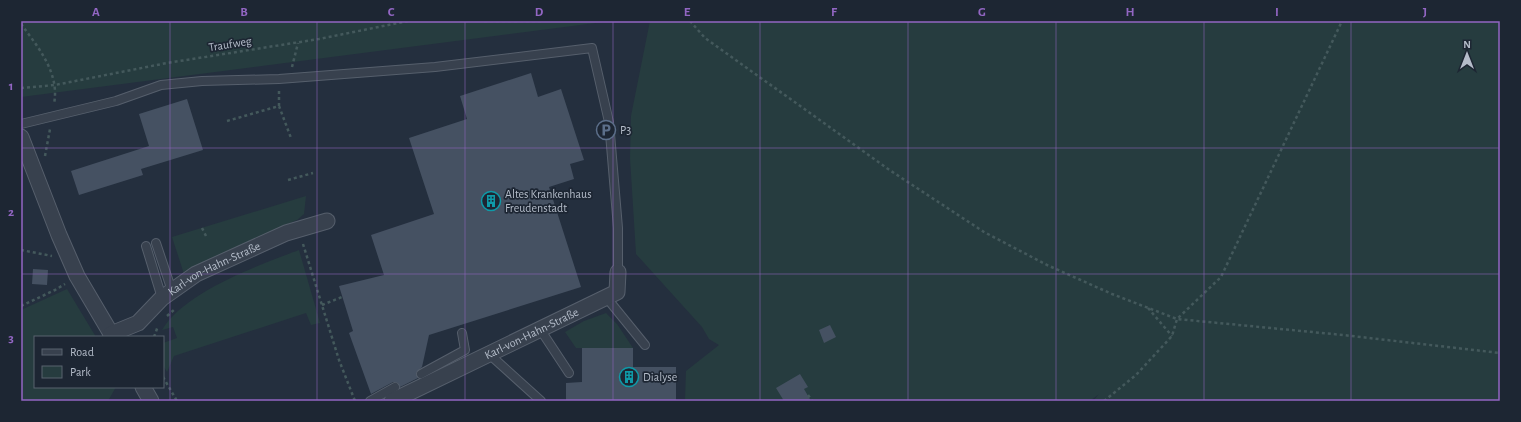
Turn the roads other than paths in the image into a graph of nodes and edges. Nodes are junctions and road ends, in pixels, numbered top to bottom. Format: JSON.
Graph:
{"nodes":[{"id":1,"x":21,"y":124,"type":"edge"},
{"id":2,"x":21,"y":137,"type":"edge"},
{"id":3,"x":328,"y":221,"type":"dead end"},
{"id":4,"x":156,"y":243,"type":"dead end"},
{"id":5,"x":146,"y":246,"type":"dead end"},
{"id":6,"x":618,"y":272,"type":"joint"},
{"id":7,"x":167,"y":294,"type":"junction"},
{"id":8,"x":606,"y":297,"type":"junction"},
{"id":9,"x":540,"y":329,"type":"junction"},
{"id":10,"x":462,"y":333,"type":"dead end"},
{"id":11,"x":112,"y":335,"type":"edge"},
{"id":12,"x":645,"y":345,"type":"dead end"},
{"id":13,"x":489,"y":354,"type":"junction"},
{"id":14,"x":568,"y":373,"type":"dead end"},
{"id":15,"x":421,"y":374,"type":"dead end"},
{"id":16,"x":144,"y":388,"type":"edge"},
{"id":17,"x":393,"y":394,"type":"edge"},
{"id":18,"x":151,"y":401,"type":"edge"},
{"id":19,"x":370,"y":401,"type":"edge"},
{"id":20,"x":541,"y":401,"type":"edge"}],
"edges":[{"from":1,"to":6,"type":"lane"},
{"from":2,"to":11,"type":"street","name":"Karl-von-Hahn-Straße"},
{"from":3,"to":7,"type":"street","name":"Karl-von-Hahn-Straße"},
{"from":4,"to":7,"type":"lane"},
{"from":5,"to":7,"type":"lane"},
{"from":6,"to":8,"type":"street","name":"Karl-von-Hahn-Straße"},
{"from":7,"to":11,"type":"street","name":"Karl-von-Hahn-Straße"},
{"from":8,"to":9,"type":"street","name":"Karl-von-Hahn-Straße"},
{"from":8,"to":12,"type":"lane"},
{"from":9,"to":13,"type":"street","name":"Karl-von-Hahn-Straße"},
{"from":9,"to":14,"type":"lane"},
{"from":10,"to":15,"type":"lane"},
{"from":13,"to":17,"type":"street","name":"Karl-von-Hahn-Straße"},
{"from":13,"to":20,"type":"lane"},
{"from":16,"to":18,"type":"street"},
{"from":17,"to":19,"type":"lane"}]}
